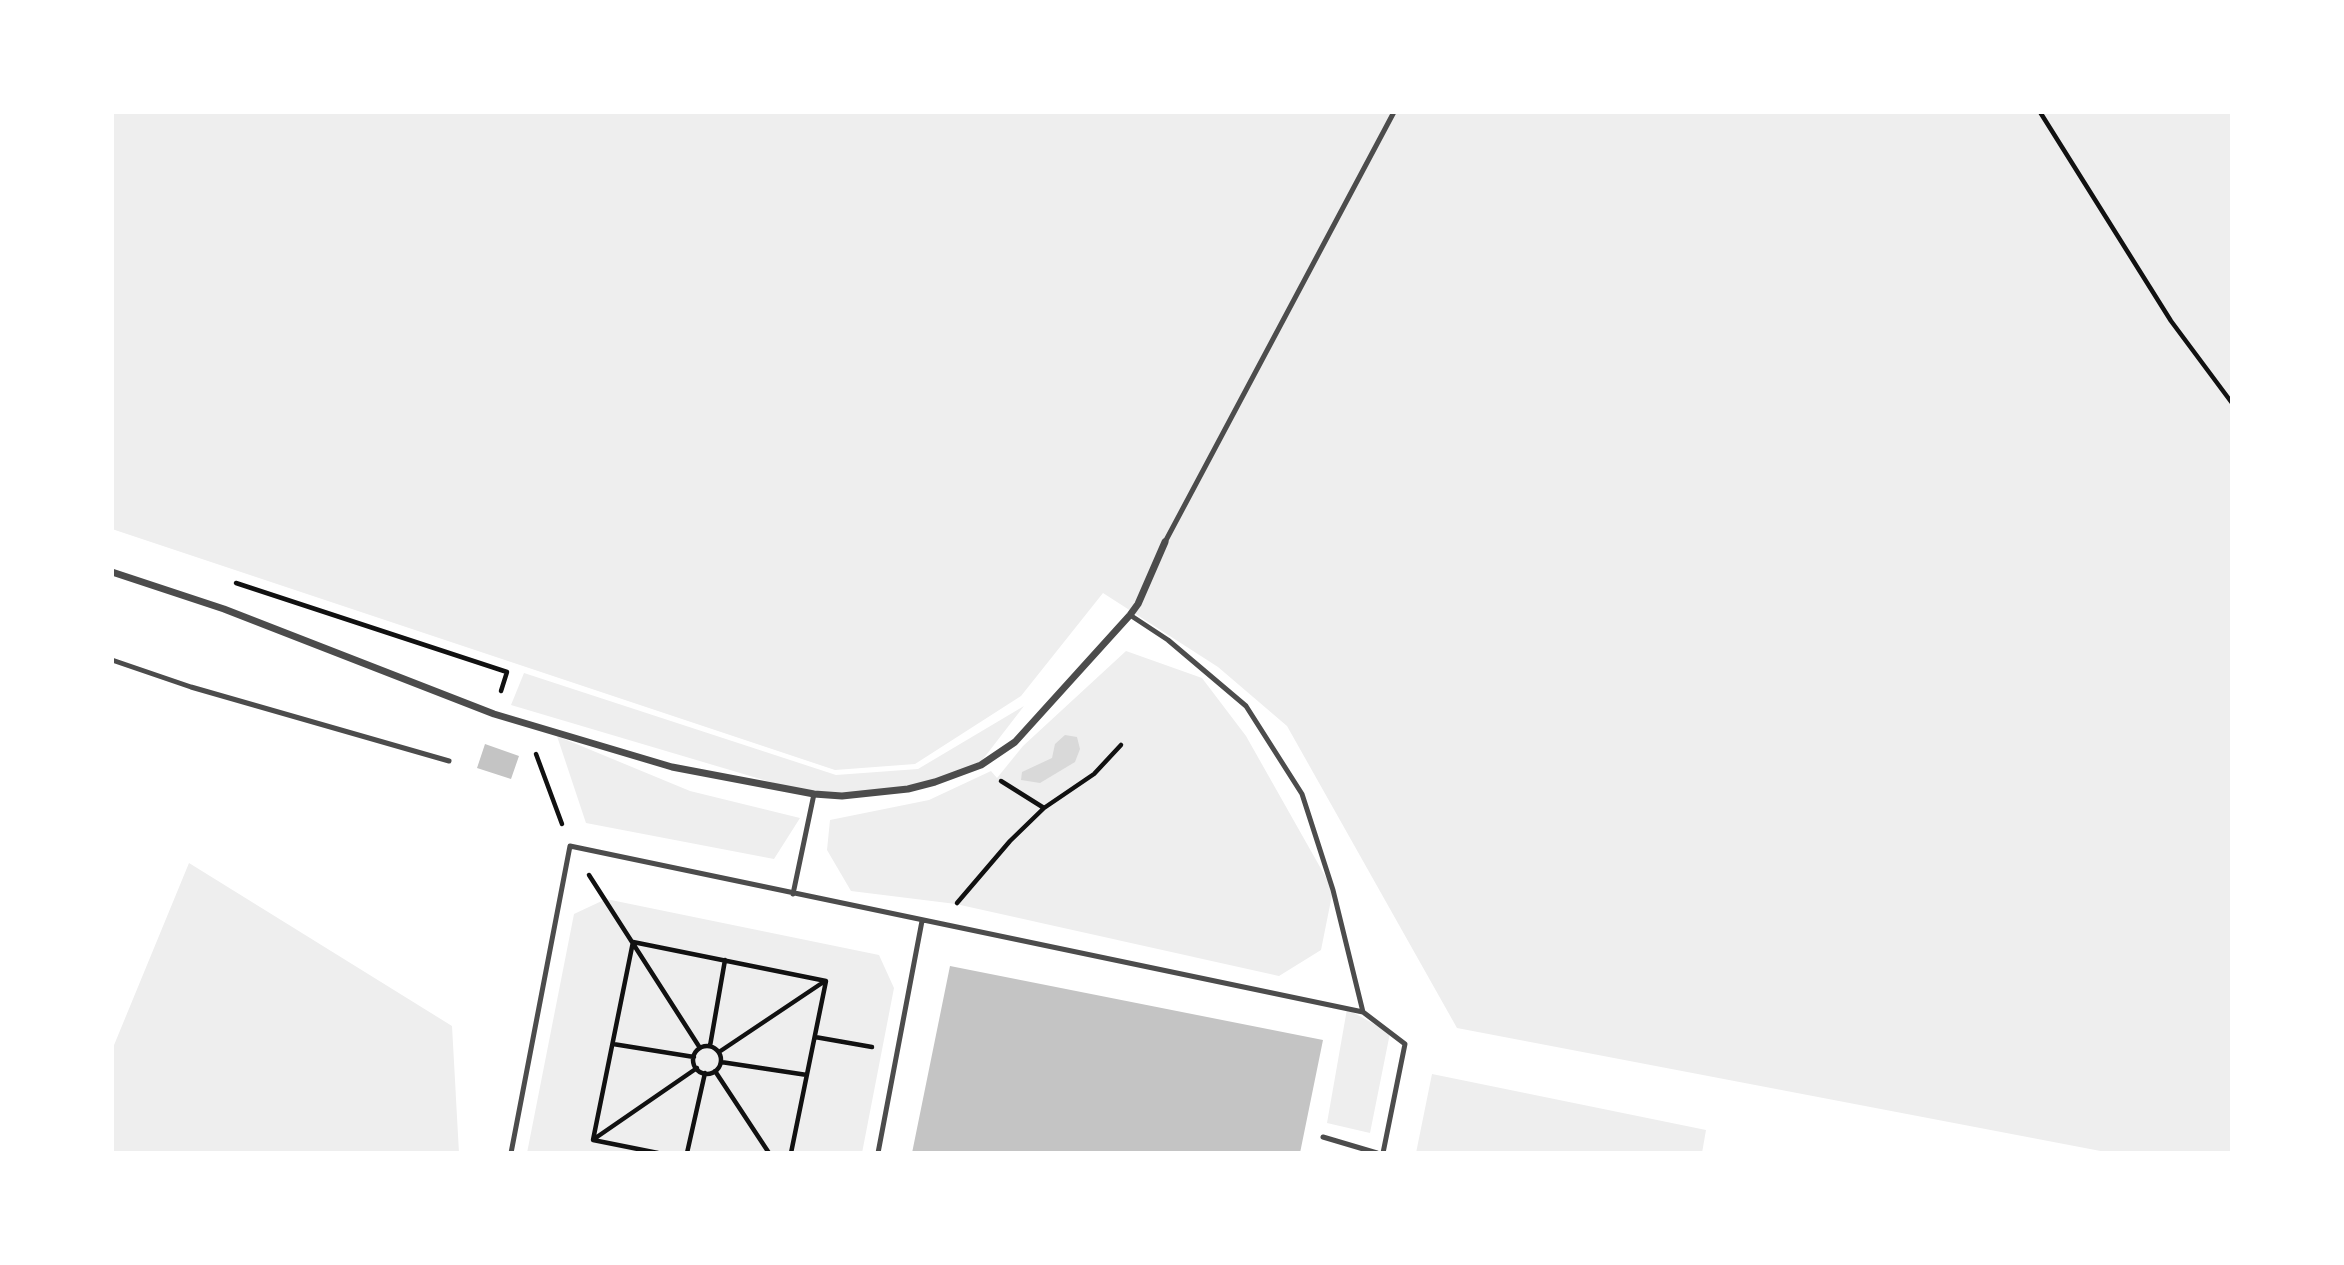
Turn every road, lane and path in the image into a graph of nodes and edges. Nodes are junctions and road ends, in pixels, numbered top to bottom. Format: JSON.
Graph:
{"nodes":[{"id":1,"x":1394,"y":112,"type":"edge"},
{"id":2,"x":2040,"y":112,"type":"edge"},
{"id":3,"x":2232,"y":403,"type":"edge"},
{"id":4,"x":1165,"y":542,"type":"joint"},
{"id":5,"x":112,"y":572,"type":"edge"},
{"id":6,"x":231,"y":581,"type":"dead end"},
{"id":7,"x":1130,"y":615,"type":"junction"},
{"id":8,"x":112,"y":660,"type":"edge"},
{"id":9,"x":494,"y":714,"type":"junction"},
{"id":10,"x":516,"y":721,"type":"junction"},
{"id":11,"x":1121,"y":745,"type":"dead end"},
{"id":12,"x":449,"y":761,"type":"dead end"},
{"id":13,"x":997,"y":778,"type":"dead end"},
{"id":14,"x":814,"y":794,"type":"junction"},
{"id":15,"x":1044,"y":808,"type":"junction"},
{"id":16,"x":570,"y":846,"type":"junction"},
{"id":17,"x":793,"y":894,"type":"junction"},
{"id":18,"x":922,"y":921,"type":"junction"},
{"id":19,"x":633,"y":942,"type":"junction"},
{"id":20,"x":725,"y":960,"type":"junction"},
{"id":21,"x":826,"y":981,"type":"junction"},
{"id":22,"x":1363,"y":1012,"type":"junction"},
{"id":23,"x":815,"y":1037,"type":"junction"},
{"id":24,"x":613,"y":1044,"type":"junction"},
{"id":25,"x":710,"y":1046,"type":"junction"},
{"id":26,"x":700,"y":1048,"type":"junction"},
{"id":27,"x":896,"y":1051,"type":"junction"},
{"id":28,"x":719,"y":1052,"type":"junction"},
{"id":29,"x":694,"y":1057,"type":"junction"},
{"id":30,"x":721,"y":1062,"type":"junction"},
{"id":31,"x":696,"y":1068,"type":"junction"},
{"id":32,"x":715,"y":1071,"type":"junction"},
{"id":33,"x":705,"y":1073,"type":"junction"},
{"id":34,"x":807,"y":1075,"type":"junction"},
{"id":35,"x":1323,"y":1137,"type":"dead end"},
{"id":36,"x":593,"y":1140,"type":"junction"},
{"id":37,"x":511,"y":1153,"type":"edge"},
{"id":38,"x":658,"y":1153,"type":"edge"},
{"id":39,"x":687,"y":1153,"type":"edge"},
{"id":40,"x":769,"y":1153,"type":"edge"},
{"id":41,"x":793,"y":1153,"type":"edge"},
{"id":42,"x":878,"y":1153,"type":"edge"},
{"id":43,"x":1380,"y":1153,"type":"edge"}],
"edges":[{"from":1,"to":4,"type":"lane"},
{"from":2,"to":3,"type":"path"},
{"from":4,"to":7,"type":"street"},
{"from":5,"to":9,"type":"street"},
{"from":6,"to":9,"type":"path"},
{"from":7,"to":14,"type":"street"},
{"from":7,"to":22,"type":"lane"},
{"from":8,"to":12,"type":"lane"},
{"from":9,"to":10,"type":"street"},
{"from":10,"to":14,"type":"street"},
{"from":10,"to":16,"type":"path"},
{"from":11,"to":15,"type":"path"},
{"from":13,"to":15,"type":"path"},
{"from":14,"to":17,"type":"lane"},
{"from":15,"to":18,"type":"path"},
{"from":16,"to":17,"type":"lane"},
{"from":16,"to":19,"type":"path"},
{"from":16,"to":37,"type":"lane"},
{"from":17,"to":18,"type":"lane"},
{"from":18,"to":22,"type":"lane"},
{"from":18,"to":27,"type":"lane"},
{"from":19,"to":20,"type":"path"},
{"from":19,"to":24,"type":"path"},
{"from":19,"to":26,"type":"path"},
{"from":20,"to":21,"type":"path"},
{"from":20,"to":25,"type":"path"},
{"from":21,"to":23,"type":"path"},
{"from":21,"to":28,"type":"path"},
{"from":22,"to":43,"type":"lane"},
{"from":23,"to":27,"type":"path"},
{"from":23,"to":34,"type":"path"},
{"from":24,"to":29,"type":"path"},
{"from":24,"to":36,"type":"path"},
{"from":25,"to":26,"type":"path"},
{"from":25,"to":28,"type":"path"},
{"from":26,"to":29,"type":"path"},
{"from":27,"to":42,"type":"lane"},
{"from":28,"to":30,"type":"path"},
{"from":29,"to":31,"type":"path"},
{"from":30,"to":32,"type":"path"},
{"from":30,"to":34,"type":"path"},
{"from":31,"to":33,"type":"path"},
{"from":31,"to":36,"type":"path"},
{"from":32,"to":33,"type":"path"},
{"from":32,"to":40,"type":"path"},
{"from":33,"to":39,"type":"path"},
{"from":34,"to":41,"type":"path"},
{"from":35,"to":43,"type":"lane"},
{"from":36,"to":38,"type":"path"}]}
